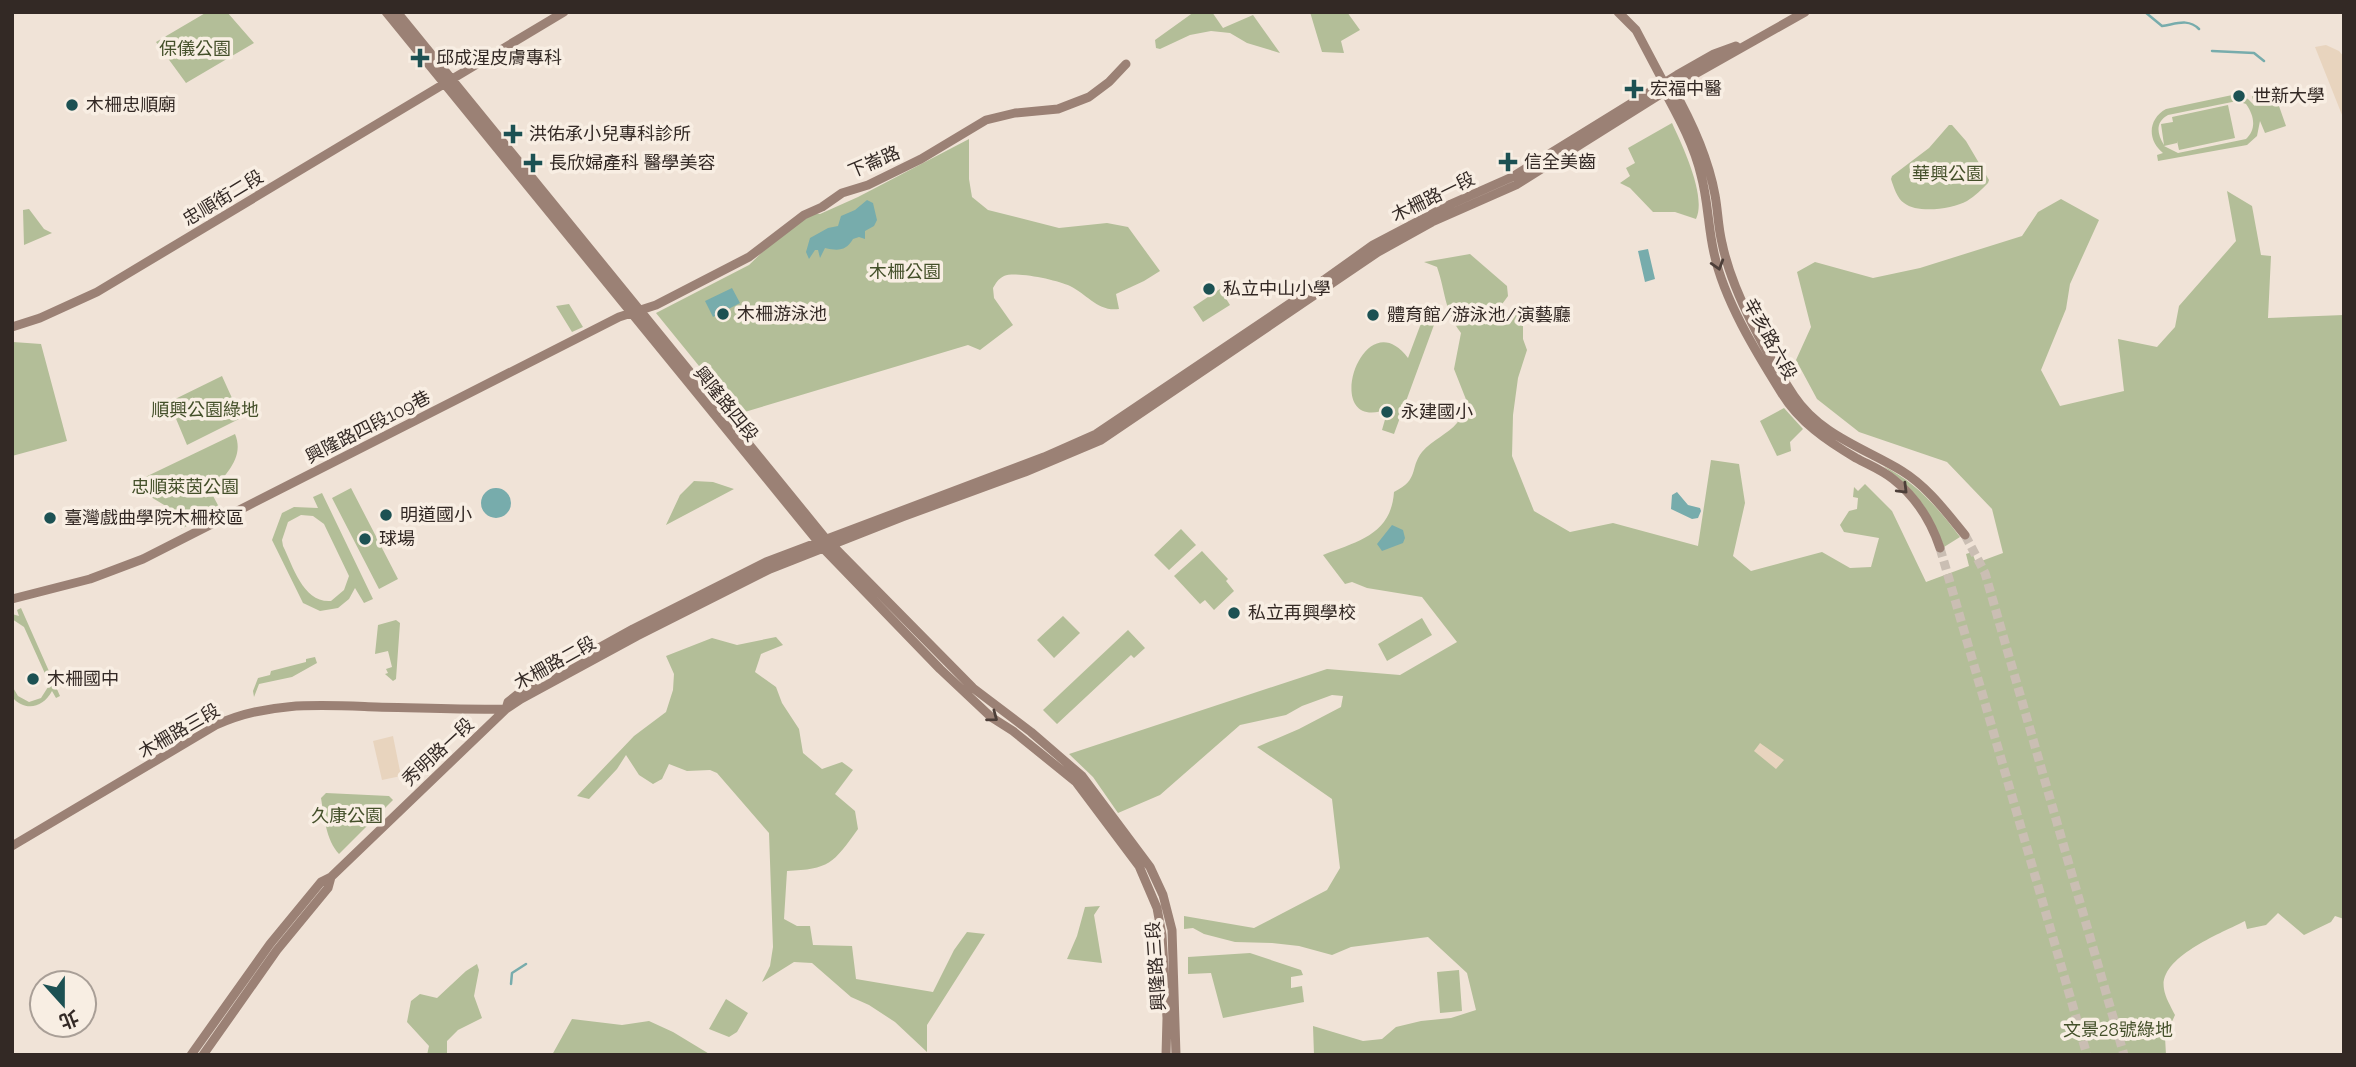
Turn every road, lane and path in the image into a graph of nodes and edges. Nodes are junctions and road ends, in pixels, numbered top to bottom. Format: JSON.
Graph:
{"nodes":[{"id":1,"x":386,"y":12,"type":"edge"},
{"id":2,"x":397,"y":12,"type":"edge"},
{"id":3,"x":564,"y":12,"type":"edge"},
{"id":4,"x":1618,"y":12,"type":"edge"},
{"id":5,"x":1798,"y":12,"type":"edge"},
{"id":6,"x":1805,"y":12,"type":"edge"},
{"id":7,"x":1126,"y":64,"type":"dead end"},
{"id":8,"x":448,"y":81,"type":"junction"},
{"id":9,"x":1667,"y":87,"type":"junction"},
{"id":10,"x":636,"y":312,"type":"junction"},
{"id":11,"x":12,"y":327,"type":"edge"},
{"id":12,"x":1101,"y":435,"type":"joint"},
{"id":13,"x":1965,"y":535,"type":"tunnel mouth"},
{"id":14,"x":825,"y":544,"type":"junction"},
{"id":15,"x":1940,"y":548,"type":"tunnel mouth"},
{"id":16,"x":12,"y":599,"type":"edge"},
{"id":17,"x":506,"y":709,"type":"junction"},
{"id":18,"x":1079,"y":779,"type":"junction"},
{"id":19,"x":12,"y":846,"type":"edge"},
{"id":20,"x":331,"y":877,"type":"junction"},
{"id":21,"x":191,"y":1055,"type":"edge"},
{"id":22,"x":203,"y":1055,"type":"edge"},
{"id":23,"x":1166,"y":1055,"type":"edge"},
{"id":24,"x":1176,"y":1055,"type":"edge"}],
"edges":[{"from":1,"to":8,"type":"main road","name":"興隆路四段"},
{"from":2,"to":8,"type":"main road","name":"興隆路四段"},
{"from":3,"to":8,"type":"main road","name":"忠順街二段"},
{"from":4,"to":9,"type":"main road"},
{"from":5,"to":9,"type":"main road","name":"木柵路一段"},
{"from":6,"to":9,"type":"main road","name":"木柵路一段"},
{"from":7,"to":10,"type":"main road","name":"下崙路"},
{"from":8,"to":10,"type":"main road","name":"興隆路四段"},
{"from":8,"to":11,"type":"main road","name":"忠順街二段"},
{"from":9,"to":12,"type":"main road","name":"木柵路一段"},
{"from":9,"to":13,"type":"main road","name":"辛亥路六段"},
{"from":9,"to":15,"type":"main road","name":"辛亥路六段","one_way":true},
{"from":10,"to":14,"type":"main road","name":"興隆路四段"},
{"from":10,"to":16,"type":"main road","name":"興隆路四段109巷"},
{"from":12,"to":14,"type":"main road","name":"木柵路二段"},
{"from":14,"to":17,"type":"main road","name":"木柵路二段"},
{"from":14,"to":18,"type":"main road","name":"興隆路四段"},
{"from":17,"to":19,"type":"main road","name":"木柵路三段"},
{"from":17,"to":20,"type":"main road","name":"秀明路一段"},
{"from":18,"to":23,"type":"main road","name":"興隆路三段"},
{"from":18,"to":24,"type":"main road","name":"興隆路三段"},
{"from":20,"to":21,"type":"main road","name":"秀明路一段"},
{"from":20,"to":22,"type":"main road","name":"秀明路一段"}]}
